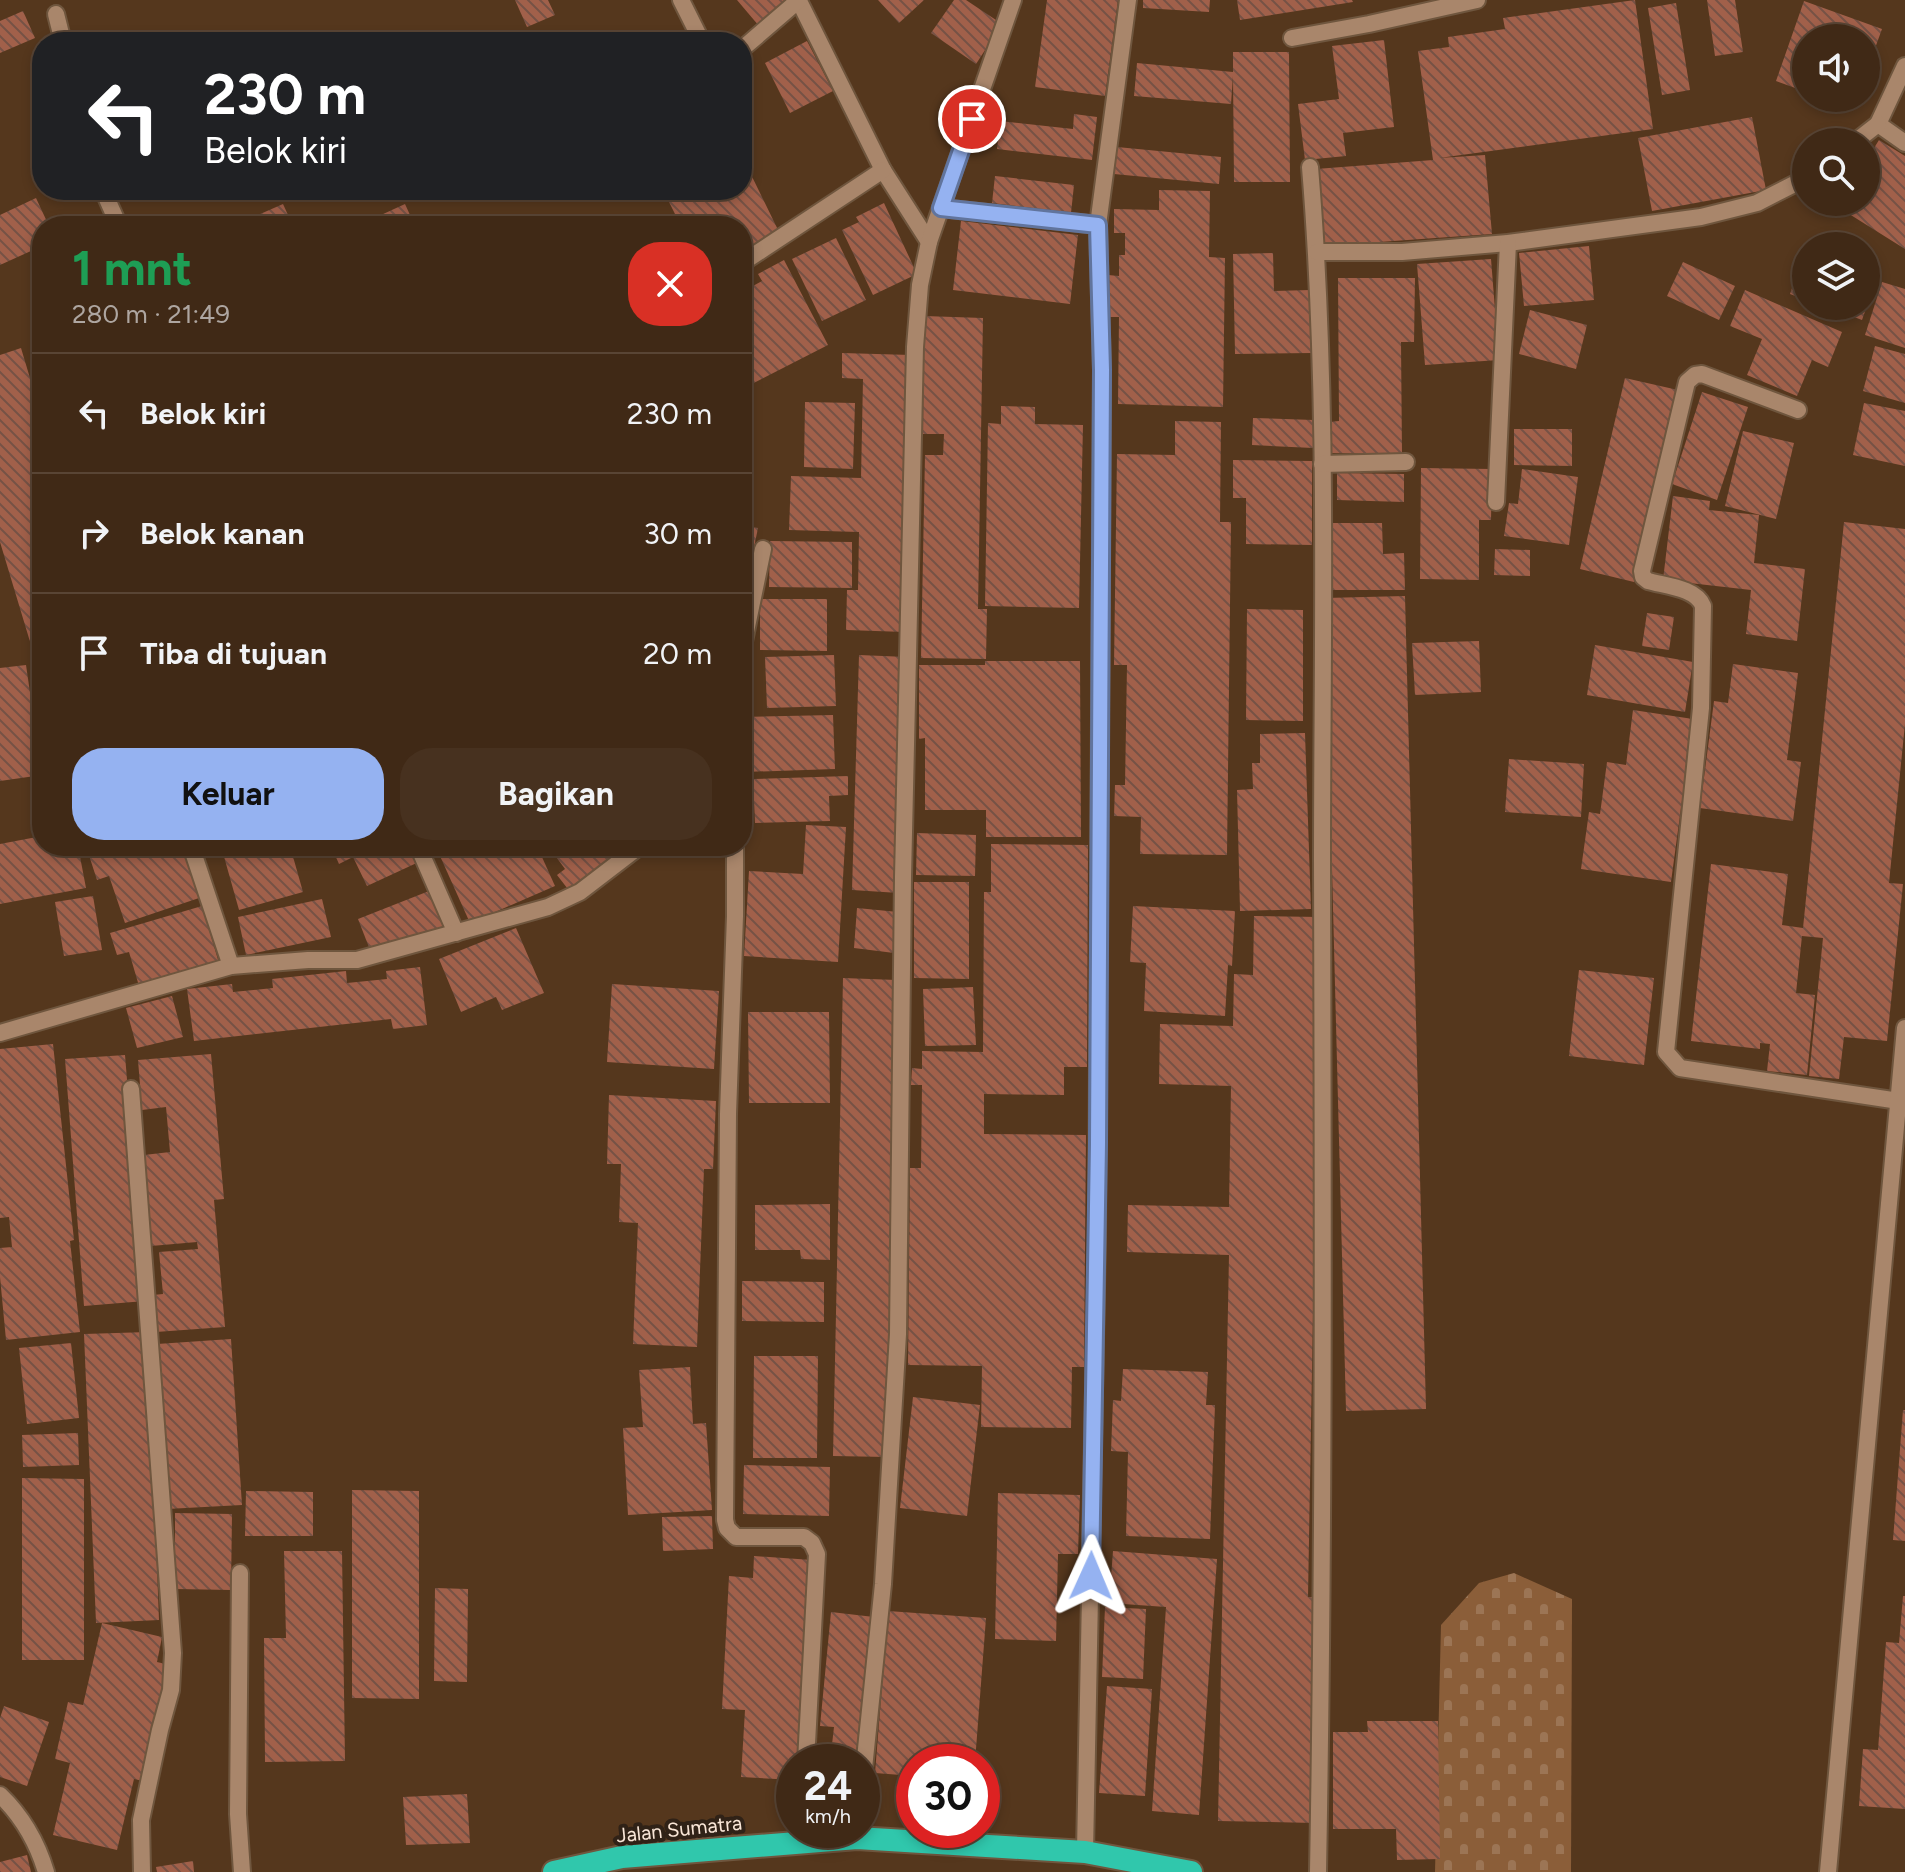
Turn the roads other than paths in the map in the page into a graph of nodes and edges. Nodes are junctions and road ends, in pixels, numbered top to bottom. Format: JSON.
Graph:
{"nodes":[{"id":1,"x":681,"y":0,"type":"edge"},
{"id":2,"x":799,"y":0,"type":"edge"},
{"id":3,"x":1013,"y":0,"type":"edge"},
{"id":4,"x":1128,"y":0,"type":"edge"},
{"id":5,"x":1477,"y":0,"type":"edge"},
{"id":6,"x":56,"y":14,"type":"dead end"},
{"id":7,"x":60,"y":32,"type":"edge"},
{"id":8,"x":697,"y":32,"type":"edge"},
{"id":9,"x":1292,"y":38,"type":"dead end"},
{"id":10,"x":752,"y":40,"type":"edge"},
{"id":11,"x":1905,"y":66,"type":"edge"},
{"id":12,"x":1878,"y":124,"type":"junction"},
{"id":13,"x":1873,"y":128,"type":"edge"},
{"id":14,"x":1905,"y":143,"type":"edge"},
{"id":15,"x":1310,"y":167,"type":"dead end"},
{"id":16,"x":883,"y":170,"type":"junction"},
{"id":17,"x":1792,"y":185,"type":"edge"},
{"id":18,"x":941,"y":208,"type":"junction"},
{"id":19,"x":1098,"y":225,"type":"junction"},
{"id":20,"x":929,"y":242,"type":"junction"},
{"id":21,"x":1508,"y":243,"type":"junction"},
{"id":22,"x":1317,"y":252,"type":"junction"},
{"id":23,"x":752,"y":256,"type":"edge"},
{"id":24,"x":1798,"y":410,"type":"dead end"},
{"id":25,"x":1406,"y":462,"type":"dead end"},
{"id":26,"x":1322,"y":464,"type":"junction"},
{"id":27,"x":1496,"y":502,"type":"dead end"},
{"id":28,"x":763,"y":549,"type":"dead end"},
{"id":29,"x":752,"y":602,"type":"edge"},
{"id":30,"x":194,"y":856,"type":"edge"},
{"id":31,"x":422,"y":856,"type":"edge"},
{"id":32,"x":627,"y":856,"type":"edge"},
{"id":33,"x":735,"y":856,"type":"edge"},
{"id":34,"x":456,"y":933,"type":"junction"},
{"id":35,"x":231,"y":966,"type":"junction"},
{"id":36,"x":1905,"y":1028,"type":"edge"},
{"id":37,"x":0,"y":1033,"type":"edge"},
{"id":38,"x":131,"y":1089,"type":"dead end"},
{"id":39,"x":1899,"y":1101,"type":"junction"},
{"id":40,"x":240,"y":1573,"type":"dead end"},
{"id":41,"x":807,"y":1744,"type":"edge"},
{"id":42,"x":867,"y":1744,"type":"edge"},
{"id":43,"x":0,"y":1795,"type":"edge"},
{"id":44,"x":880,"y":1836,"type":"edge"},
{"id":45,"x":776,"y":1838,"type":"edge"},
{"id":46,"x":1085,"y":1852,"type":"junction"},
{"id":47,"x":46,"y":1872,"type":"edge"},
{"id":48,"x":142,"y":1872,"type":"edge"},
{"id":49,"x":242,"y":1872,"type":"edge"},
{"id":50,"x":554,"y":1872,"type":"edge"},
{"id":51,"x":1191,"y":1872,"type":"edge"},
{"id":52,"x":1318,"y":1872,"type":"edge"},
{"id":53,"x":1828,"y":1872,"type":"edge"}],
"edges":[{"from":1,"to":8,"type":"street"},
{"from":2,"to":10,"type":"street"},
{"from":2,"to":16,"type":"street"},
{"from":3,"to":18,"type":"street"},
{"from":4,"to":19,"type":"street"},
{"from":5,"to":9,"type":"street"},
{"from":6,"to":7,"type":"street"},
{"from":11,"to":12,"type":"street"},
{"from":12,"to":13,"type":"street"},
{"from":12,"to":14,"type":"street"},
{"from":15,"to":22,"type":"street"},
{"from":16,"to":20,"type":"street"},
{"from":16,"to":23,"type":"street"},
{"from":17,"to":21,"type":"street"},
{"from":18,"to":19,"type":"street"},
{"from":18,"to":20,"type":"street"},
{"from":19,"to":46,"type":"street"},
{"from":20,"to":42,"type":"street"},
{"from":21,"to":22,"type":"street"},
{"from":21,"to":27,"type":"street"},
{"from":22,"to":26,"type":"street"},
{"from":24,"to":39,"type":"street"},
{"from":25,"to":26,"type":"street"},
{"from":26,"to":52,"type":"street"},
{"from":28,"to":29,"type":"street"},
{"from":30,"to":35,"type":"street"},
{"from":31,"to":34,"type":"street"},
{"from":32,"to":34,"type":"street"},
{"from":33,"to":41,"type":"street"},
{"from":34,"to":35,"type":"street"},
{"from":35,"to":37,"type":"street"},
{"from":36,"to":39,"type":"street"},
{"from":38,"to":48,"type":"street"},
{"from":39,"to":53,"type":"street"},
{"from":40,"to":49,"type":"street"},
{"from":43,"to":47,"type":"street"},
{"from":44,"to":46,"type":"highway","name":"Jalan Sumatra"},
{"from":45,"to":50,"type":"highway","name":"Jalan Sumatra"},
{"from":46,"to":51,"type":"highway","name":"Jalan Sumatra"}]}
